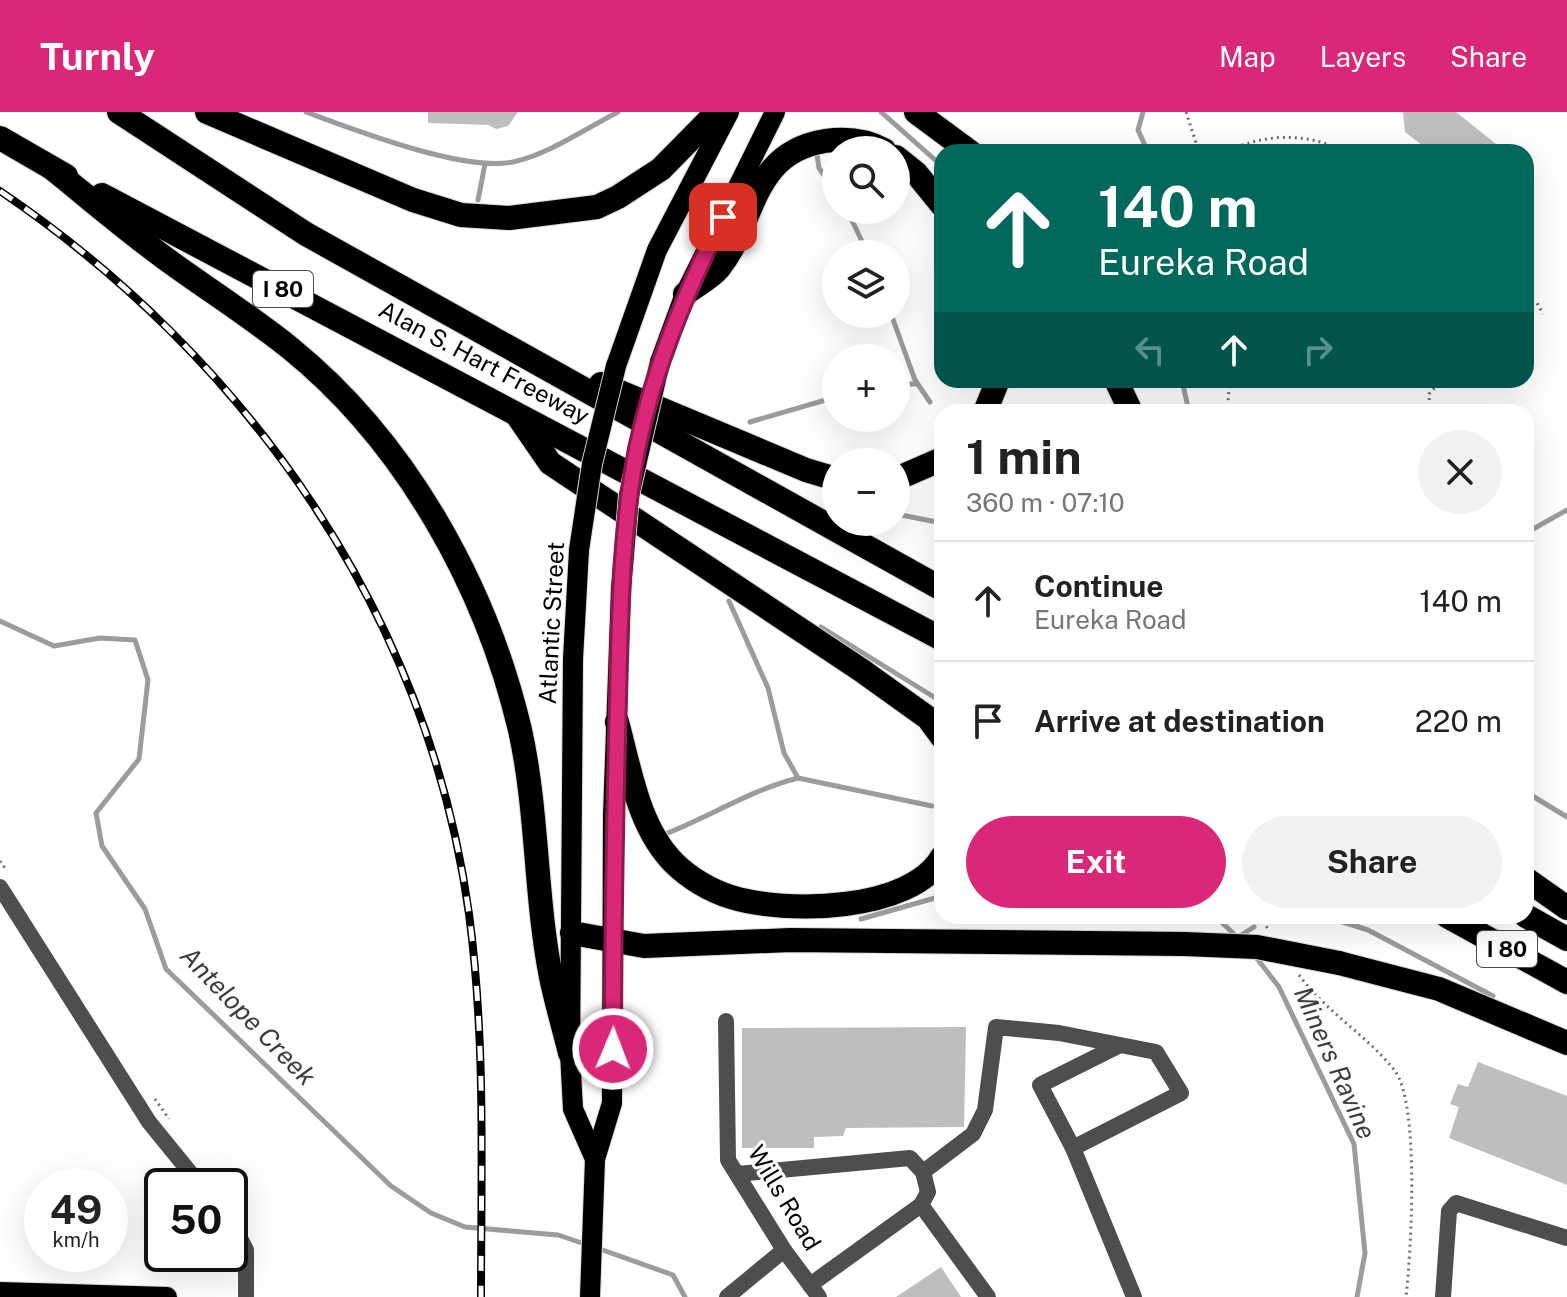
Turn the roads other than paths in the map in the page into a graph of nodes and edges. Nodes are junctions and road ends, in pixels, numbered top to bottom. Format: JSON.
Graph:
{"nodes":[{"id":1,"x":119,"y":112,"type":"edge"},
{"id":2,"x":207,"y":112,"type":"edge"},
{"id":3,"x":717,"y":112,"type":"edge"},
{"id":4,"x":729,"y":112,"type":"edge"},
{"id":5,"x":775,"y":112,"type":"edge"},
{"id":6,"x":916,"y":112,"type":"edge"},
{"id":7,"x":932,"y":112,"type":"edge"},
{"id":8,"x":0,"y":138,"type":"edge"},
{"id":9,"x":822,"y":143,"type":"edge"},
{"id":10,"x":960,"y":144,"type":"edge"},
{"id":11,"x":963,"y":144,"type":"edge"},
{"id":12,"x":910,"y":168,"type":"edge"},
{"id":13,"x":53,"y":169,"type":"junction"},
{"id":14,"x":934,"y":195,"type":"edge"},
{"id":15,"x":685,"y":294,"type":"junction"},
{"id":16,"x":492,"y":338,"type":"junction"},
{"id":17,"x":513,"y":410,"type":"junction"},
{"id":18,"x":934,"y":462,"type":"edge"},
{"id":19,"x":910,"y":473,"type":"edge"},
{"id":20,"x":822,"y":475,"type":"edge"},
{"id":21,"x":934,"y":585,"type":"edge"},
{"id":22,"x":934,"y":635,"type":"edge"},
{"id":23,"x":617,"y":722,"type":"junction"},
{"id":24,"x":934,"y":726,"type":"edge"},
{"id":25,"x":934,"y":870,"type":"edge"},
{"id":26,"x":1534,"y":885,"type":"edge"},
{"id":27,"x":0,"y":887,"type":"edge"},
{"id":28,"x":1567,"y":908,"type":"edge"},
{"id":29,"x":1534,"y":920,"type":"edge"},
{"id":30,"x":1462,"y":924,"type":"edge"},
{"id":31,"x":572,"y":933,"type":"junction"},
{"id":32,"x":1567,"y":939,"type":"edge"},
{"id":33,"x":614,"y":941,"type":"junction"},
{"id":34,"x":1567,"y":982,"type":"edge"},
{"id":35,"x":726,"y":1021,"type":"dead end"},
{"id":36,"x":1567,"y":1043,"type":"edge"},
{"id":37,"x":1120,"y":1045,"type":"junction"},
{"id":38,"x":570,"y":1053,"type":"junction"},
{"id":39,"x":1073,"y":1148,"type":"junction"},
{"id":40,"x":595,"y":1159,"type":"junction"},
{"id":41,"x":186,"y":1168,"type":"edge"},
{"id":42,"x":923,"y":1172,"type":"junction"},
{"id":43,"x":737,"y":1174,"type":"junction"},
{"id":44,"x":921,"y":1205,"type":"junction"},
{"id":45,"x":1567,"y":1238,"type":"edge"},
{"id":46,"x":784,"y":1250,"type":"junction"},
{"id":47,"x":246,"y":1272,"type":"edge"},
{"id":48,"x":815,"y":1291,"type":"edge"},
{"id":49,"x":0,"y":1292,"type":"edge"},
{"id":50,"x":590,"y":1292,"type":"edge"},
{"id":51,"x":167,"y":1297,"type":"edge"},
{"id":52,"x":246,"y":1297,"type":"edge"},
{"id":53,"x":727,"y":1297,"type":"edge"},
{"id":54,"x":988,"y":1297,"type":"edge"},
{"id":55,"x":1134,"y":1297,"type":"edge"},
{"id":56,"x":1443,"y":1297,"type":"edge"}],
"edges":[{"from":1,"to":16,"type":"highway","name":"Alan S. Hart Freeway","number":"I 80"},
{"from":2,"to":3,"type":"highway"},
{"from":4,"to":31,"type":"main road","name":"Atlantic Street","bridge":true},
{"from":5,"to":15,"type":"main road","name":"Atlantic Street"},
{"from":6,"to":10,"type":"highway"},
{"from":7,"to":11,"type":"highway"},
{"from":8,"to":13,"type":"highway","name":"Alan S. Hart Freeway","number":"I 80"},
{"from":9,"to":15,"type":"highway"},
{"from":12,"to":14,"type":"highway"},
{"from":13,"to":17,"type":"highway","name":"Alan S. Hart Freeway","number":"I 80"},
{"from":13,"to":38,"type":"highway"},
{"from":15,"to":23,"type":"main road","name":"Atlantic Street","bridge":true},
{"from":16,"to":20,"type":"highway"},
{"from":16,"to":21,"type":"highway","name":"Alan S. Hart Freeway","number":"I 80"},
{"from":17,"to":22,"type":"highway","name":"Alan S. Hart Freeway","number":"I 80"},
{"from":17,"to":24,"type":"highway"},
{"from":18,"to":19,"type":"highway"},
{"from":23,"to":25,"type":"highway"},
{"from":23,"to":33,"type":"main road","name":"Atlantic Street"},
{"from":26,"to":28,"type":"highway"},
{"from":27,"to":41,"type":"street"},
{"from":29,"to":32,"type":"highway","number":"I 80"},
{"from":30,"to":34,"type":"highway","number":"I 80"},
{"from":31,"to":33,"type":"highway"},
{"from":31,"to":38,"type":"main road","name":"Atlantic Street"},
{"from":33,"to":36,"type":"highway","bridge":true},
{"from":33,"to":40,"type":"main road","name":"Atlantic Street"},
{"from":35,"to":43,"type":"street","name":"Wills Road"},
{"from":37,"to":39,"type":"street"},
{"from":37,"to":39,"type":"street"},
{"from":37,"to":42,"type":"street"},
{"from":38,"to":40,"type":"main road","name":"Atlantic Street"},
{"from":39,"to":55,"type":"street"},
{"from":40,"to":50,"type":"main road","name":"Atlantic Street"},
{"from":42,"to":43,"type":"street"},
{"from":42,"to":44,"type":"street"},
{"from":43,"to":46,"type":"street","name":"Wills Road"},
{"from":44,"to":48,"type":"street"},
{"from":44,"to":54,"type":"street"},
{"from":45,"to":56,"type":"street"},
{"from":46,"to":48,"type":"street","name":"Wills Road"},
{"from":46,"to":53,"type":"street"},
{"from":47,"to":52,"type":"street"},
{"from":49,"to":51,"type":"main road"}]}
